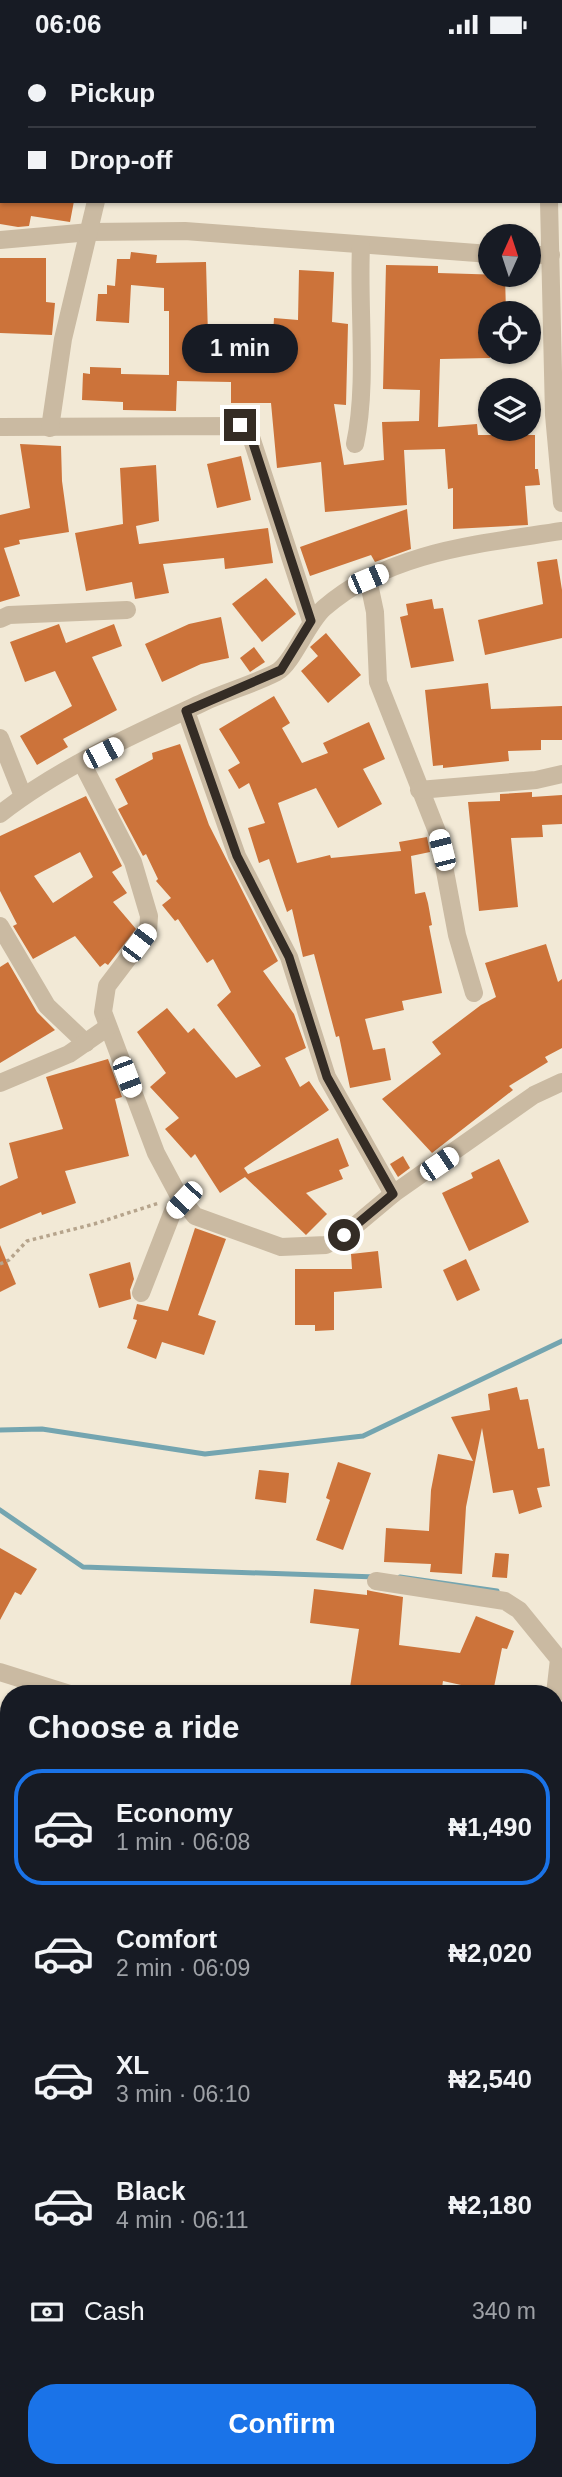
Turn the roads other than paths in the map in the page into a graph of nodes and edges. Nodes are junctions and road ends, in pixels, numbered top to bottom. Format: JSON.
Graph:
{"nodes":[{"id":1,"x":96,"y":203,"type":"edge"},
{"id":2,"x":549,"y":203,"type":"edge"},
{"id":3,"x":90,"y":232,"type":"junction"},
{"id":4,"x":0,"y":240,"type":"edge"},
{"id":5,"x":361,"y":246,"type":"junction"},
{"id":6,"x":478,"y":253,"type":"edge"},
{"id":7,"x":541,"y":255,"type":"edge"},
{"id":8,"x":551,"y":255,"type":"junction"},
{"id":9,"x":558,"y":415,"type":"edge"},
{"id":10,"x":0,"y":427,"type":"edge"},
{"id":11,"x":50,"y":428,"type":"junction"},
{"id":12,"x":355,"y":444,"type":"dead end"},
{"id":13,"x":562,"y":503,"type":"edge"},
{"id":14,"x":562,"y":531,"type":"edge"},
{"id":15,"x":368,"y":579,"type":"junction"},
{"id":16,"x":127,"y":611,"type":"dead end"},
{"id":17,"x":0,"y":619,"type":"edge"},
{"id":18,"x":311,"y":621,"type":"junction"},
{"id":19,"x":186,"y":711,"type":"junction"},
{"id":20,"x":0,"y":738,"type":"edge"},
{"id":21,"x":82,"y":764,"type":"junction"},
{"id":22,"x":562,"y":774,"type":"edge"},
{"id":23,"x":418,"y":790,"type":"junction"},
{"id":24,"x":23,"y":796,"type":"junction"},
{"id":25,"x":0,"y":814,"type":"edge"},
{"id":26,"x":0,"y":926,"type":"edge"},
{"id":27,"x":474,"y":993,"type":"dead end"},
{"id":28,"x":108,"y":1027,"type":"junction"},
{"id":29,"x":86,"y":1043,"type":"junction"},
{"id":30,"x":562,"y":1082,"type":"edge"},
{"id":31,"x":0,"y":1083,"type":"edge"},
{"id":32,"x":393,"y":1194,"type":"junction"},
{"id":33,"x":181,"y":1198,"type":"junction"},
{"id":34,"x":141,"y":1293,"type":"dead end"},
{"id":35,"x":376,"y":1581,"type":"dead end"},
{"id":36,"x":0,"y":1672,"type":"edge"},
{"id":37,"x":41,"y":1685,"type":"edge"},
{"id":38,"x":556,"y":1685,"type":"edge"}],
"edges":[{"from":1,"to":3,"type":"street"},
{"from":2,"to":8,"type":"street"},
{"from":3,"to":4,"type":"street"},
{"from":3,"to":5,"type":"street"},
{"from":3,"to":11,"type":"street"},
{"from":5,"to":6,"type":"street"},
{"from":5,"to":12,"type":"street"},
{"from":7,"to":8,"type":"street"},
{"from":8,"to":9,"type":"street"},
{"from":9,"to":13,"type":"street"},
{"from":10,"to":11,"type":"street"},
{"from":11,"to":18,"type":"street"},
{"from":14,"to":15,"type":"street"},
{"from":15,"to":18,"type":"street"},
{"from":15,"to":23,"type":"street"},
{"from":16,"to":17,"type":"street"},
{"from":18,"to":19,"type":"street"},
{"from":19,"to":21,"type":"street"},
{"from":19,"to":32,"type":"street"},
{"from":20,"to":24,"type":"street"},
{"from":21,"to":24,"type":"street"},
{"from":21,"to":28,"type":"street"},
{"from":22,"to":23,"type":"street"},
{"from":23,"to":27,"type":"street"},
{"from":24,"to":25,"type":"street"},
{"from":26,"to":29,"type":"street"},
{"from":28,"to":29,"type":"street"},
{"from":28,"to":33,"type":"street"},
{"from":29,"to":31,"type":"street"},
{"from":30,"to":32,"type":"street"},
{"from":32,"to":33,"type":"street"},
{"from":33,"to":34,"type":"street"},
{"from":35,"to":38,"type":"street"},
{"from":36,"to":37,"type":"street"}]}
